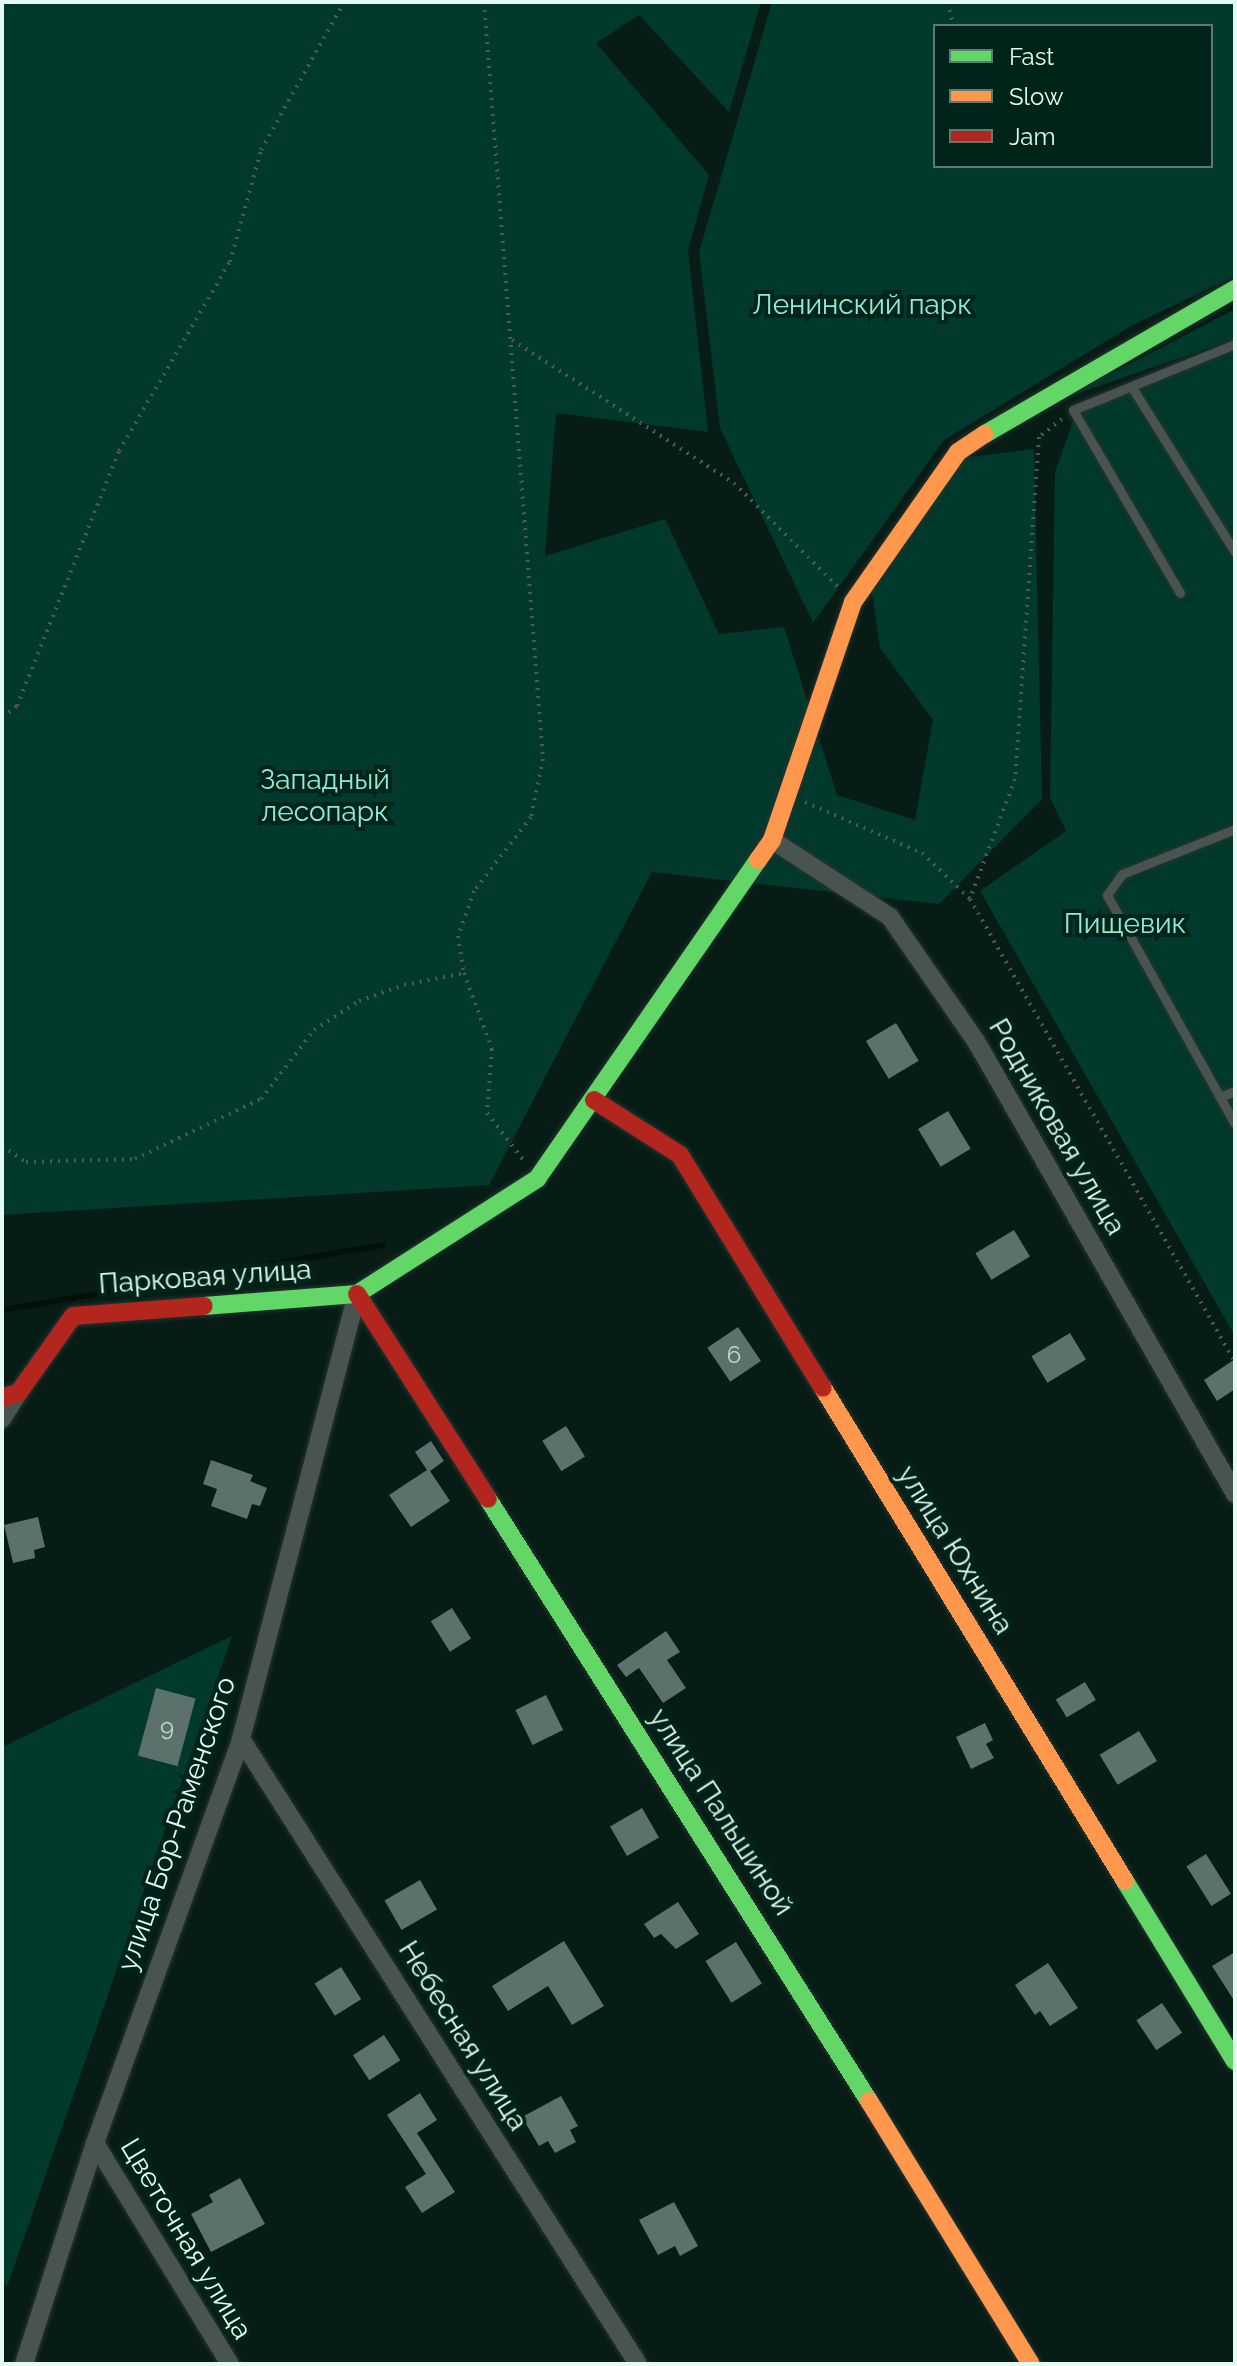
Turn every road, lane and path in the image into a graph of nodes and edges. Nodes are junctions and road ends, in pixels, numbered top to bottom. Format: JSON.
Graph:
{"nodes":[{"id":1,"x":344,"y":2,"type":"edge"},
{"id":2,"x":484,"y":2,"type":"edge"},
{"id":3,"x":948,"y":2,"type":"edge"},
{"id":4,"x":953,"y":24,"type":"edge"},
{"id":5,"x":1235,"y":289,"type":"edge"},
{"id":6,"x":512,"y":340,"type":"junction"},
{"id":7,"x":1235,"y":344,"type":"edge"},
{"id":8,"x":1133,"y":389,"type":"junction"},
{"id":9,"x":1073,"y":410,"type":"junction"},
{"id":10,"x":1235,"y":552,"type":"edge"},
{"id":11,"x":1180,"y":593,"type":"dead end"},
{"id":12,"x":853,"y":602,"type":"junction"},
{"id":13,"x":2,"y":717,"type":"edge"},
{"id":14,"x":791,"y":796,"type":"junction"},
{"id":15,"x":1235,"y":829,"type":"edge"},
{"id":16,"x":772,"y":840,"type":"junction"},
{"id":17,"x":970,"y":899,"type":"junction"},
{"id":18,"x":464,"y":973,"type":"junction"},
{"id":19,"x":1235,"y":1091,"type":"edge"},
{"id":20,"x":1220,"y":1097,"type":"junction"},
{"id":21,"x":594,"y":1100,"type":"junction"},
{"id":22,"x":1235,"y":1124,"type":"edge"},
{"id":23,"x":2,"y":1146,"type":"edge"},
{"id":24,"x":537,"y":1179,"type":"junction"},
{"id":25,"x":357,"y":1294,"type":"junction"},
{"id":26,"x":1235,"y":1362,"type":"edge"},
{"id":27,"x":11,"y":1395,"type":"edge"},
{"id":28,"x":2,"y":1419,"type":"edge"},
{"id":29,"x":1235,"y":1494,"type":"edge"},
{"id":30,"x":241,"y":1739,"type":"junction"},
{"id":31,"x":1235,"y":2061,"type":"edge"},
{"id":32,"x":95,"y":2143,"type":"junction"},
{"id":33,"x":24,"y":2364,"type":"edge"},
{"id":34,"x":230,"y":2364,"type":"edge"},
{"id":35,"x":638,"y":2364,"type":"edge"},
{"id":36,"x":1031,"y":2364,"type":"edge"}],
"edges":[{"from":1,"to":13,"type":"path"},
{"from":2,"to":6,"type":"path"},
{"from":3,"to":4,"type":"path"},
{"from":5,"to":12,"type":"street"},
{"from":6,"to":12,"type":"path"},
{"from":6,"to":18,"type":"path"},
{"from":7,"to":8,"type":"lane"},
{"from":8,"to":9,"type":"lane"},
{"from":8,"to":10,"type":"lane"},
{"from":9,"to":11,"type":"lane"},
{"from":9,"to":17,"type":"path"},
{"from":12,"to":14,"type":"street"},
{"from":14,"to":16,"type":"street"},
{"from":14,"to":17,"type":"path"},
{"from":15,"to":20,"type":"lane"},
{"from":16,"to":21,"type":"street"},
{"from":16,"to":29,"type":"street","name":"Родниковая улица"},
{"from":17,"to":26,"type":"path"},
{"from":18,"to":23,"type":"path"},
{"from":18,"to":24,"type":"path"},
{"from":19,"to":20,"type":"lane"},
{"from":20,"to":22,"type":"lane"},
{"from":21,"to":24,"type":"street"},
{"from":21,"to":31,"type":"street","name":"улица Юхнина"},
{"from":24,"to":25,"type":"street"},
{"from":25,"to":27,"type":"street","name":"Парковая улица"},
{"from":25,"to":30,"type":"street","name":"улица Бор-Раменского"},
{"from":25,"to":36,"type":"street","name":"улица Пальшиной"},
{"from":27,"to":28,"type":"street"},
{"from":30,"to":32,"type":"street","name":"улица Бор-Раменского"},
{"from":30,"to":35,"type":"street","name":"Небесная улица"},
{"from":32,"to":33,"type":"street","name":"улица Бор-Раменского"},
{"from":32,"to":34,"type":"street","name":"Цветочная улица"}]}
